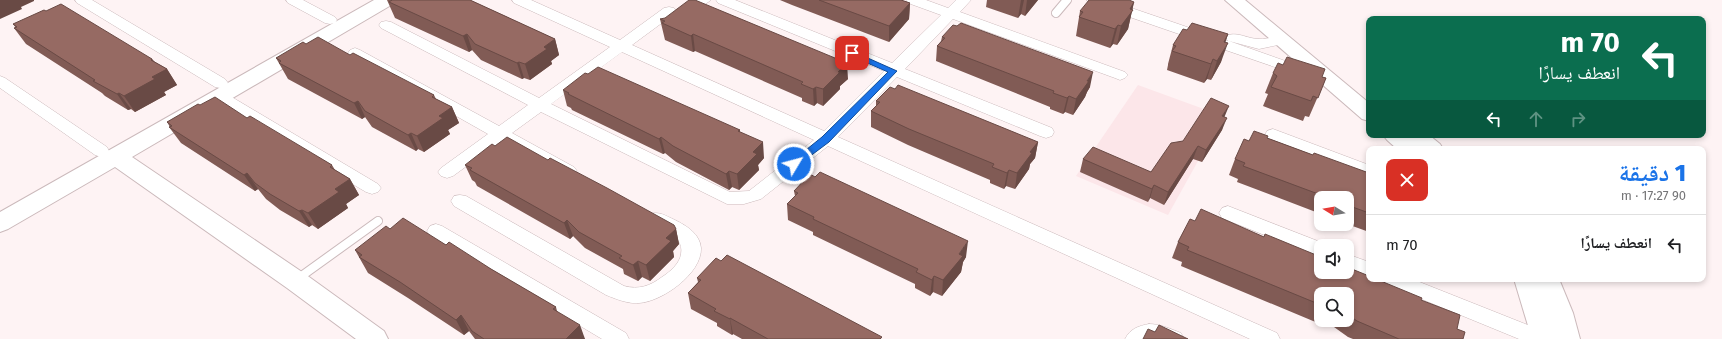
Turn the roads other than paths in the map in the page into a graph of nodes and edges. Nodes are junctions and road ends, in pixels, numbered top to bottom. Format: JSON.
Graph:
{"nodes":[{"id":1,"x":82,"y":0,"type":"edge"},
{"id":2,"x":292,"y":0,"type":"edge"},
{"id":3,"x":366,"y":0,"type":"edge"},
{"id":4,"x":386,"y":0,"type":"edge"},
{"id":5,"x":519,"y":0,"type":"edge"},
{"id":6,"x":704,"y":0,"type":"edge"},
{"id":7,"x":723,"y":0,"type":"edge"},
{"id":8,"x":913,"y":0,"type":"edge"},
{"id":9,"x":964,"y":0,"type":"edge"},
{"id":10,"x":1067,"y":0,"type":"edge"},
{"id":11,"x":1094,"y":0,"type":"edge"},
{"id":12,"x":1121,"y":0,"type":"edge"},
{"id":13,"x":1234,"y":0,"type":"edge"},
{"id":14,"x":1254,"y":0,"type":"edge"},
{"id":15,"x":669,"y":11,"type":"dead end"},
{"id":16,"x":1056,"y":12,"type":"dead end"},
{"id":17,"x":950,"y":14,"type":"junction"},
{"id":18,"x":330,"y":20,"type":"junction"},
{"id":19,"x":386,"y":25,"type":"dead end"},
{"id":20,"x":1282,"y":40,"type":"junction"},
{"id":21,"x":627,"y":49,"type":"junction"},
{"id":22,"x":355,"y":53,"type":"edge"},
{"id":23,"x":893,"y":71,"type":"junction"},
{"id":24,"x":1120,"y":76,"type":"dead end"},
{"id":25,"x":0,"y":81,"type":"edge"},
{"id":26,"x":1330,"y":82,"type":"junction"},
{"id":27,"x":220,"y":90,"type":"junction"},
{"id":28,"x":1366,"y":93,"type":"edge"},
{"id":29,"x":540,"y":105,"type":"junction"},
{"id":30,"x":1366,"y":112,"type":"edge"},
{"id":31,"x":1046,"y":132,"type":"dead end"},
{"id":32,"x":500,"y":133,"type":"junction"},
{"id":33,"x":1273,"y":135,"type":"dead end"},
{"id":34,"x":1398,"y":138,"type":"edge"},
{"id":35,"x":1419,"y":138,"type":"edge"},
{"id":36,"x":826,"y":140,"type":"junction"},
{"id":37,"x":1407,"y":146,"type":"edge"},
{"id":38,"x":1428,"y":146,"type":"edge"},
{"id":39,"x":108,"y":154,"type":"junction"},
{"id":40,"x":1366,"y":170,"type":"edge"},
{"id":41,"x":446,"y":172,"type":"dead end"},
{"id":42,"x":584,"y":179,"type":"edge"},
{"id":43,"x":372,"y":188,"type":"dead end"},
{"id":44,"x":460,"y":201,"type":"dead end"},
{"id":45,"x":0,"y":209,"type":"edge"},
{"id":46,"x":640,"y":210,"type":"edge"},
{"id":47,"x":1228,"y":213,"type":"dead end"},
{"id":48,"x":378,"y":221,"type":"dead end"},
{"id":49,"x":0,"y":223,"type":"edge"},
{"id":50,"x":436,"y":231,"type":"dead end"},
{"id":51,"x":1314,"y":247,"type":"edge"},
{"id":52,"x":1354,"y":264,"type":"edge"},
{"id":53,"x":1366,"y":269,"type":"edge"},
{"id":54,"x":296,"y":281,"type":"junction"},
{"id":55,"x":1399,"y":282,"type":"edge"},
{"id":56,"x":1527,"y":282,"type":"edge"},
{"id":57,"x":1548,"y":282,"type":"edge"},
{"id":58,"x":375,"y":339,"type":"edge"},
{"id":59,"x":619,"y":339,"type":"edge"},
{"id":60,"x":1135,"y":339,"type":"edge"},
{"id":61,"x":1174,"y":339,"type":"edge"},
{"id":62,"x":1270,"y":339,"type":"edge"},
{"id":63,"x":1541,"y":339,"type":"edge"},
{"id":64,"x":1545,"y":339,"type":"edge"},
{"id":65,"x":1567,"y":339,"type":"edge"}],
"edges":[{"from":1,"to":27,"type":"street"},
{"from":2,"to":18,"type":"street"},
{"from":3,"to":18,"type":"street"},
{"from":4,"to":27,"type":"street"},
{"from":5,"to":21,"type":"street"},
{"from":6,"to":21,"type":"street"},
{"from":7,"to":23,"type":"street"},
{"from":8,"to":17,"type":"street"},
{"from":9,"to":17,"type":"street"},
{"from":10,"to":16,"type":"lane"},
{"from":11,"to":26,"type":"street"},
{"from":12,"to":20,"type":"street"},
{"from":13,"to":20,"type":"street"},
{"from":14,"to":28,"type":"street"},
{"from":15,"to":21,"type":"street"},
{"from":17,"to":23,"type":"street"},
{"from":17,"to":24,"type":"street"},
{"from":18,"to":27,"type":"street"},
{"from":19,"to":29,"type":"street"},
{"from":20,"to":26,"type":"street"},
{"from":21,"to":29,"type":"street"},
{"from":21,"to":36,"type":"street"},
{"from":22,"to":32,"type":"street"},
{"from":23,"to":31,"type":"street"},
{"from":23,"to":36,"type":"street"},
{"from":25,"to":39,"type":"street"},
{"from":26,"to":30,"type":"street"},
{"from":27,"to":39,"type":"street"},
{"from":27,"to":43,"type":"street"},
{"from":29,"to":32,"type":"street"},
{"from":29,"to":36,"type":"street"},
{"from":32,"to":41,"type":"street"},
{"from":32,"to":42,"type":"street"},
{"from":33,"to":40,"type":"street"},
{"from":34,"to":37,"type":"street"},
{"from":35,"to":38,"type":"street"},
{"from":36,"to":62,"type":"street"},
{"from":39,"to":45,"type":"street"},
{"from":39,"to":49,"type":"street"},
{"from":39,"to":54,"type":"street"},
{"from":44,"to":46,"type":"street"},
{"from":47,"to":51,"type":"street"},
{"from":48,"to":54,"type":"lane"},
{"from":50,"to":59,"type":"street"},
{"from":52,"to":53,"type":"street"},
{"from":54,"to":58,"type":"street"},
{"from":55,"to":63,"type":"street"},
{"from":56,"to":64,"type":"street"},
{"from":57,"to":65,"type":"street"},
{"from":60,"to":61,"type":"street"}]}
